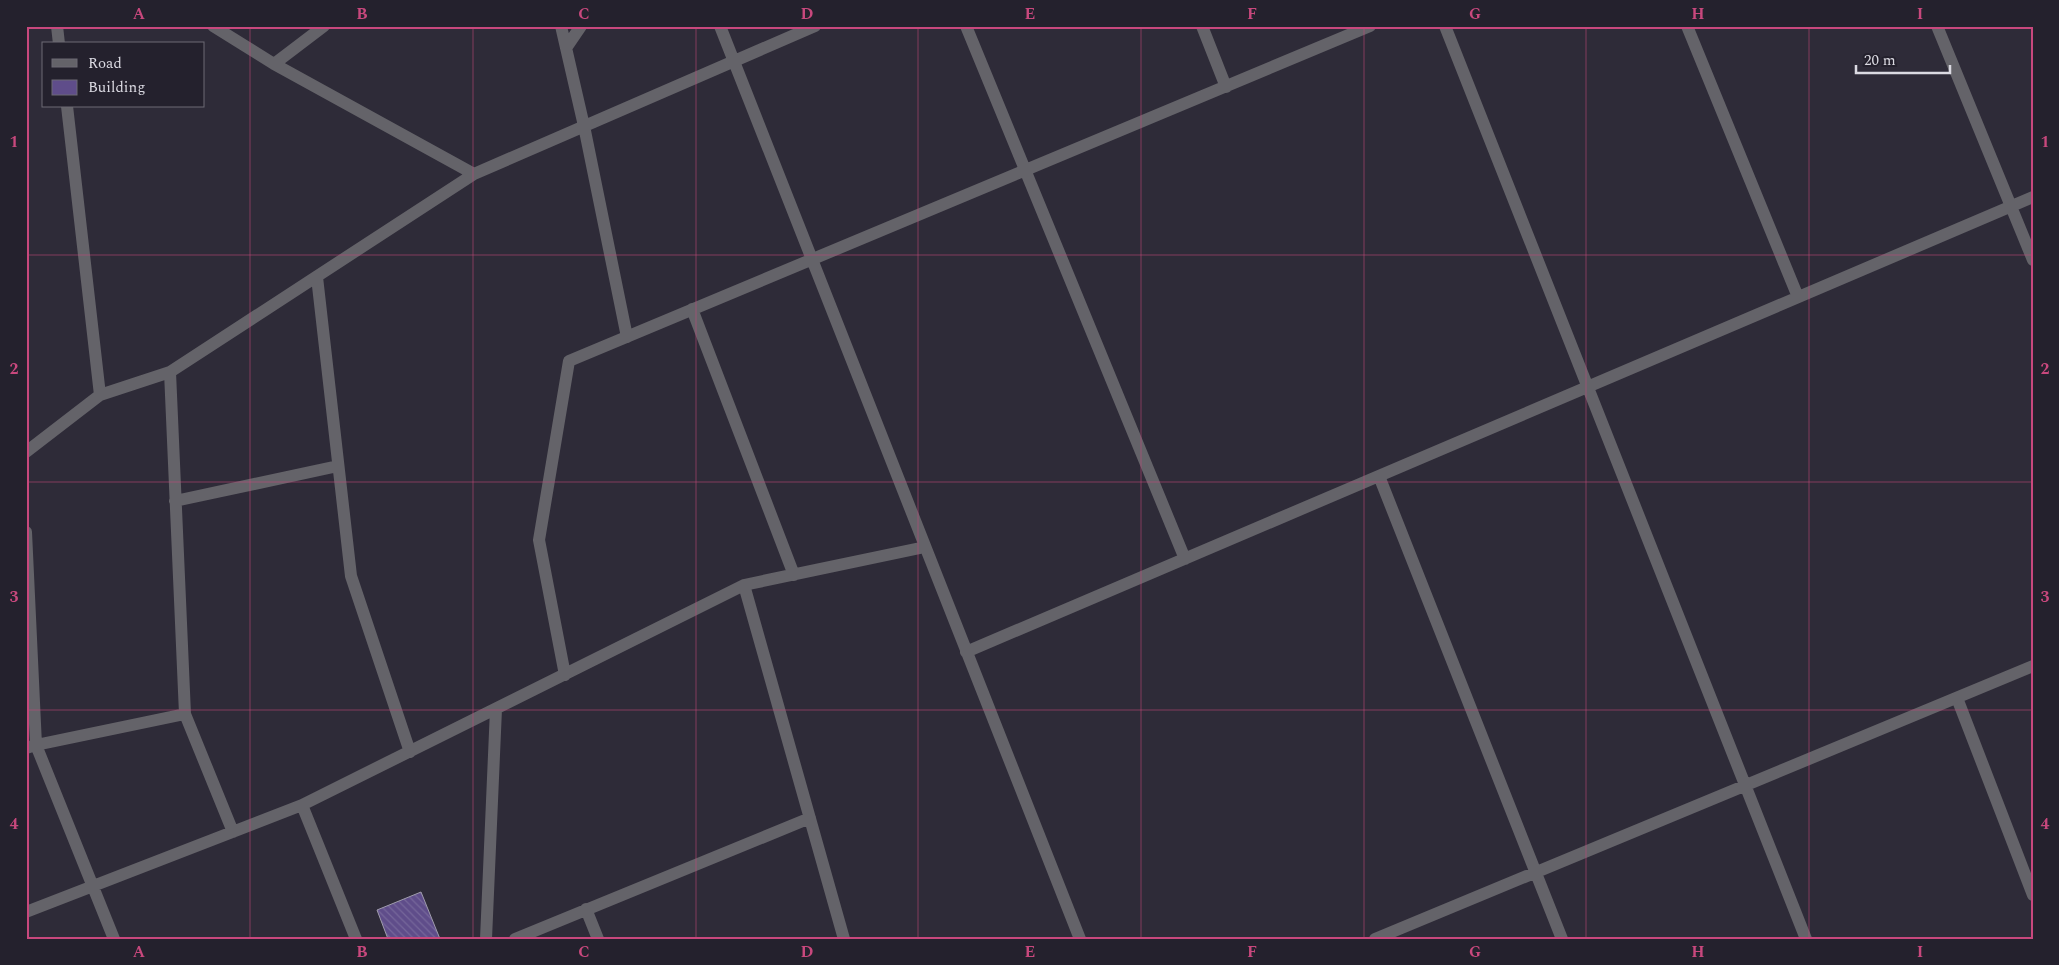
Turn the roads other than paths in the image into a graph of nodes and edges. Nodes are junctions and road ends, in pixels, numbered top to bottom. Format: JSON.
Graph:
{"nodes":[{"id":1,"x":58,"y":26,"type":"edge"},
{"id":2,"x":213,"y":26,"type":"edge"},
{"id":3,"x":324,"y":26,"type":"edge"},
{"id":4,"x":560,"y":26,"type":"edge"},
{"id":5,"x":581,"y":26,"type":"edge"},
{"id":6,"x":720,"y":26,"type":"edge"},
{"id":7,"x":815,"y":26,"type":"edge"},
{"id":8,"x":966,"y":26,"type":"edge"},
{"id":9,"x":1202,"y":26,"type":"edge"},
{"id":10,"x":1370,"y":26,"type":"edge"},
{"id":11,"x":1445,"y":26,"type":"edge"},
{"id":12,"x":1687,"y":26,"type":"edge"},
{"id":13,"x":1937,"y":26,"type":"edge"},
{"id":14,"x":60,"y":42,"type":"edge"},
{"id":15,"x":566,"y":48,"type":"junction"},
{"id":16,"x":734,"y":61,"type":"junction"},
{"id":17,"x":274,"y":64,"type":"junction"},
{"id":18,"x":1226,"y":87,"type":"junction"},
{"id":19,"x":67,"y":108,"type":"edge"},
{"id":20,"x":584,"y":126,"type":"junction"},
{"id":21,"x":1025,"y":170,"type":"junction"},
{"id":22,"x":474,"y":174,"type":"junction"},
{"id":23,"x":2033,"y":197,"type":"edge"},
{"id":24,"x":2012,"y":206,"type":"junction"},
{"id":25,"x":812,"y":260,"type":"junction"},
{"id":26,"x":2033,"y":260,"type":"edge"},
{"id":27,"x":316,"y":277,"type":"junction"},
{"id":28,"x":1798,"y":297,"type":"junction"},
{"id":29,"x":692,"y":310,"type":"junction"},
{"id":30,"x":627,"y":337,"type":"junction"},
{"id":31,"x":170,"y":372,"type":"junction"},
{"id":32,"x":1588,"y":387,"type":"junction"},
{"id":33,"x":100,"y":395,"type":"junction"},
{"id":34,"x":26,"y":452,"type":"edge"},
{"id":35,"x":338,"y":466,"type":"junction"},
{"id":36,"x":1379,"y":476,"type":"junction"},
{"id":37,"x":175,"y":501,"type":"junction"},
{"id":38,"x":26,"y":532,"type":"edge"},
{"id":39,"x":925,"y":547,"type":"junction"},
{"id":40,"x":1185,"y":558,"type":"junction"},
{"id":41,"x":794,"y":574,"type":"junction"},
{"id":42,"x":744,"y":585,"type":"junction"},
{"id":43,"x":966,"y":652,"type":"junction"},
{"id":44,"x":2033,"y":666,"type":"edge"},
{"id":45,"x":565,"y":674,"type":"junction"},
{"id":46,"x":1957,"y":698,"type":"junction"},
{"id":47,"x":496,"y":709,"type":"junction"},
{"id":48,"x":185,"y":714,"type":"junction"},
{"id":49,"x":31,"y":746,"type":"edge"},
{"id":50,"x":410,"y":752,"type":"junction"},
{"id":51,"x":1746,"y":785,"type":"junction"},
{"id":52,"x":302,"y":805,"type":"junction"},
{"id":53,"x":810,"y":818,"type":"junction"},
{"id":54,"x":233,"y":832,"type":"junction"},
{"id":55,"x":1536,"y":872,"type":"junction"},
{"id":56,"x":93,"y":886,"type":"junction"},
{"id":57,"x":2033,"y":896,"type":"edge"},
{"id":58,"x":586,"y":909,"type":"junction"},
{"id":59,"x":26,"y":912,"type":"edge"},
{"id":60,"x":114,"y":939,"type":"edge"},
{"id":61,"x":356,"y":939,"type":"edge"},
{"id":62,"x":486,"y":939,"type":"edge"},
{"id":63,"x":515,"y":939,"type":"edge"},
{"id":64,"x":598,"y":939,"type":"edge"},
{"id":65,"x":844,"y":939,"type":"edge"},
{"id":66,"x":1080,"y":939,"type":"edge"},
{"id":67,"x":1375,"y":939,"type":"edge"},
{"id":68,"x":1562,"y":939,"type":"edge"},
{"id":69,"x":1806,"y":939,"type":"edge"}],
"edges":[{"from":1,"to":14,"type":"street"},
{"from":2,"to":17,"type":"street"},
{"from":3,"to":17,"type":"street"},
{"from":4,"to":15,"type":"street"},
{"from":5,"to":15,"type":"street"},
{"from":6,"to":16,"type":"street"},
{"from":7,"to":16,"type":"street"},
{"from":8,"to":21,"type":"street"},
{"from":9,"to":18,"type":"street"},
{"from":10,"to":18,"type":"street"},
{"from":11,"to":32,"type":"street"},
{"from":12,"to":28,"type":"street"},
{"from":13,"to":24,"type":"street"},
{"from":15,"to":20,"type":"street"},
{"from":16,"to":20,"type":"street"},
{"from":16,"to":25,"type":"street"},
{"from":17,"to":22,"type":"street"},
{"from":18,"to":21,"type":"street"},
{"from":19,"to":33,"type":"street"},
{"from":20,"to":22,"type":"street"},
{"from":20,"to":30,"type":"street"},
{"from":21,"to":25,"type":"street"},
{"from":21,"to":40,"type":"street"},
{"from":22,"to":27,"type":"street"},
{"from":23,"to":24,"type":"street"},
{"from":24,"to":26,"type":"street"},
{"from":24,"to":28,"type":"street"},
{"from":25,"to":29,"type":"street"},
{"from":25,"to":39,"type":"street"},
{"from":27,"to":31,"type":"street"},
{"from":27,"to":35,"type":"street"},
{"from":28,"to":32,"type":"street"},
{"from":29,"to":30,"type":"street"},
{"from":29,"to":41,"type":"street"},
{"from":30,"to":45,"type":"street"},
{"from":31,"to":33,"type":"street"},
{"from":31,"to":37,"type":"street"},
{"from":32,"to":36,"type":"street"},
{"from":32,"to":51,"type":"street"},
{"from":33,"to":34,"type":"street"},
{"from":35,"to":37,"type":"street"},
{"from":35,"to":50,"type":"street"},
{"from":36,"to":40,"type":"street"},
{"from":36,"to":55,"type":"street"},
{"from":37,"to":48,"type":"street"},
{"from":38,"to":49,"type":"street"},
{"from":39,"to":41,"type":"street"},
{"from":39,"to":43,"type":"street"},
{"from":40,"to":43,"type":"street"},
{"from":41,"to":42,"type":"street"},
{"from":42,"to":45,"type":"street"},
{"from":42,"to":53,"type":"street"},
{"from":43,"to":66,"type":"street"},
{"from":44,"to":46,"type":"street"},
{"from":45,"to":47,"type":"street"},
{"from":46,"to":51,"type":"street"},
{"from":46,"to":57,"type":"street"},
{"from":47,"to":50,"type":"street"},
{"from":47,"to":62,"type":"street"},
{"from":48,"to":49,"type":"street"},
{"from":48,"to":54,"type":"street"},
{"from":49,"to":56,"type":"street"},
{"from":50,"to":52,"type":"street"},
{"from":51,"to":55,"type":"street"},
{"from":51,"to":69,"type":"street"},
{"from":52,"to":54,"type":"street"},
{"from":52,"to":61,"type":"street"},
{"from":53,"to":58,"type":"street"},
{"from":53,"to":65,"type":"street"},
{"from":54,"to":56,"type":"street"},
{"from":55,"to":67,"type":"street"},
{"from":55,"to":68,"type":"street"},
{"from":56,"to":59,"type":"street"},
{"from":56,"to":60,"type":"street"},
{"from":58,"to":63,"type":"street"},
{"from":58,"to":64,"type":"street"}]}
